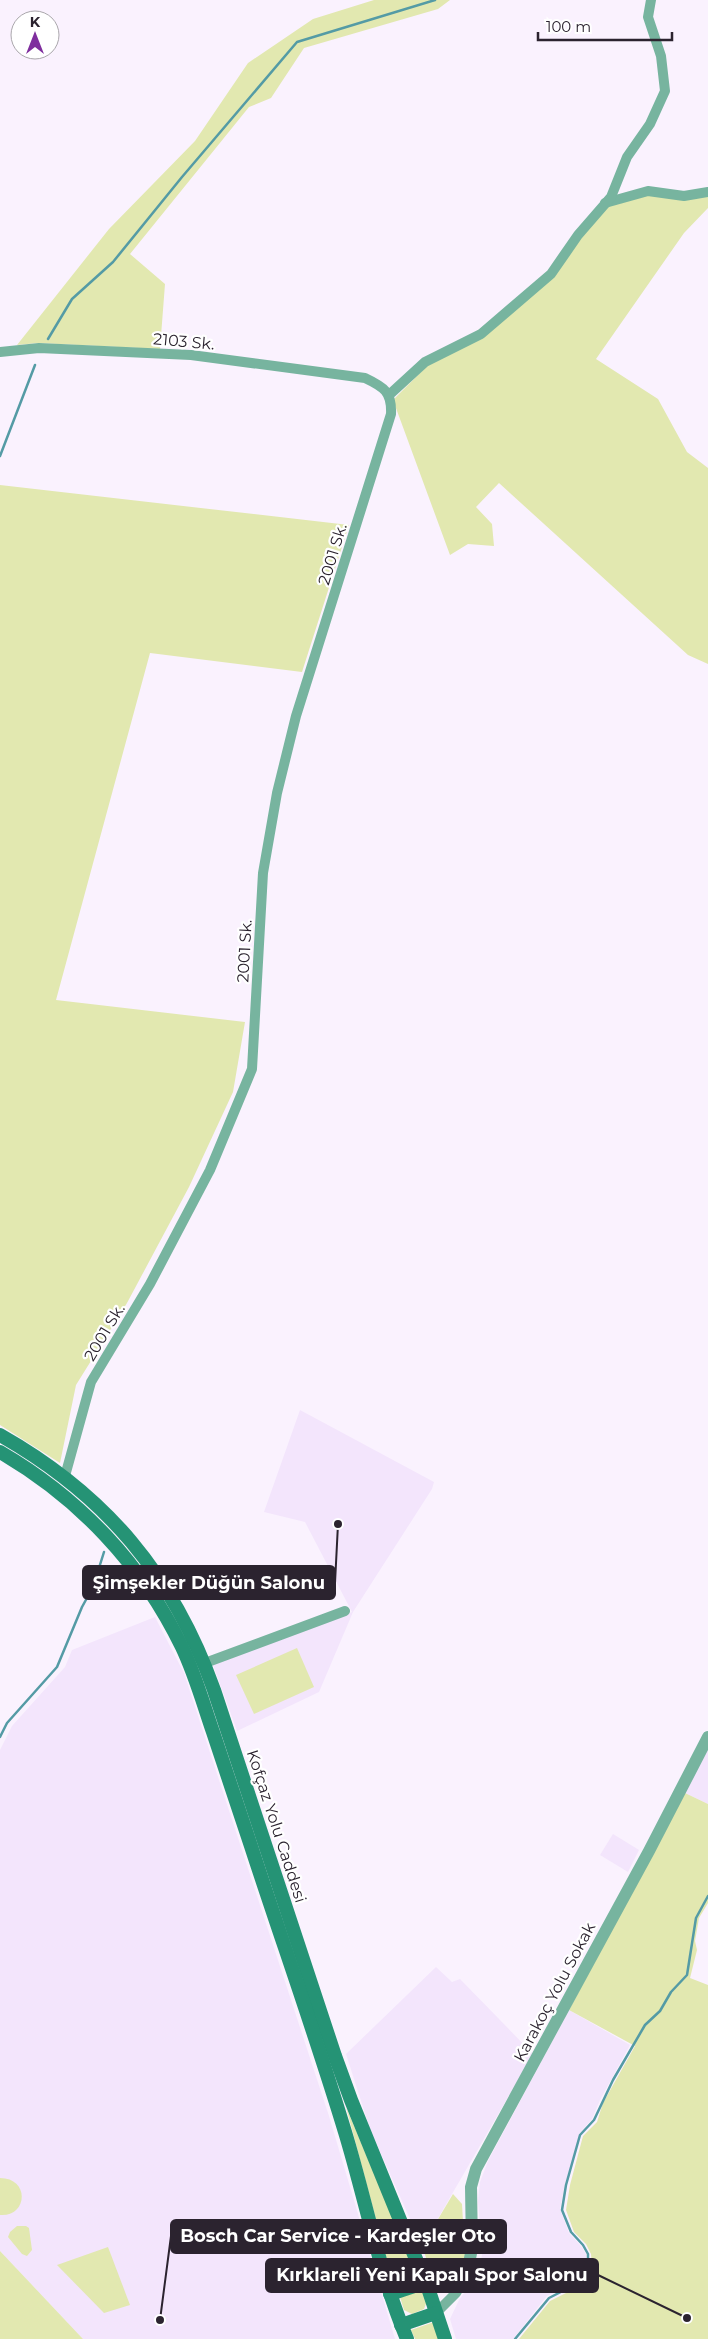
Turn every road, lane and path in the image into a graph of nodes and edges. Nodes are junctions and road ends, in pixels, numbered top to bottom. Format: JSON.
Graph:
{"nodes":[{"id":1,"x":651,"y":0,"type":"edge"},
{"id":2,"x":708,"y":192,"type":"edge"},
{"id":3,"x":605,"y":203,"type":"junction"},
{"id":4,"x":0,"y":352,"type":"edge"},
{"id":5,"x":390,"y":399,"type":"junction"},
{"id":6,"x":0,"y":1435,"type":"edge"},
{"id":7,"x":0,"y":1452,"type":"edge"},
{"id":8,"x":65,"y":1476,"type":"junction"},
{"id":9,"x":345,"y":1611,"type":"dead end"},
{"id":10,"x":204,"y":1663,"type":"junction"},
{"id":11,"x":708,"y":1737,"type":"edge"},
{"id":12,"x":467,"y":2274,"type":"junction"},
{"id":13,"x":428,"y":2287,"type":"junction"},
{"id":14,"x":392,"y":2300,"type":"junction"},
{"id":15,"x":436,"y":2313,"type":"junction"},
{"id":16,"x":401,"y":2325,"type":"junction"},
{"id":17,"x":407,"y":2339,"type":"edge"},
{"id":18,"x":444,"y":2339,"type":"edge"}],
"edges":[{"from":1,"to":3,"type":"street"},
{"from":2,"to":3,"type":"street"},
{"from":3,"to":5,"type":"street"},
{"from":4,"to":5,"type":"street","name":"2103 Sk."},
{"from":5,"to":8,"type":"street","name":"2001 Sk."},
{"from":6,"to":8,"type":"main road","name":"Kofçaz Yolu Caddesi"},
{"from":7,"to":14,"type":"main road","name":"Kofçaz Yolu Caddesi"},
{"from":8,"to":10,"type":"main road","name":"Kofçaz Yolu Caddesi"},
{"from":9,"to":10,"type":"street"},
{"from":10,"to":13,"type":"main road","name":"Kofçaz Yolu Caddesi"},
{"from":11,"to":12,"type":"street","name":"Karakoç Yolu Sokak"},
{"from":12,"to":13,"type":"street"},
{"from":12,"to":15,"type":"street","name":"Karakoç Yolu Sokak"},
{"from":13,"to":14,"type":"main road"},
{"from":13,"to":15,"type":"main road","name":"Kofçaz Yolu Caddesi"},
{"from":14,"to":16,"type":"main road","name":"Kofçaz Yolu Caddesi"},
{"from":15,"to":16,"type":"main road"},
{"from":15,"to":18,"type":"main road","name":"Kofçaz Yolu Caddesi"},
{"from":16,"to":17,"type":"main road","name":"Kofçaz Yolu Caddesi"}]}
